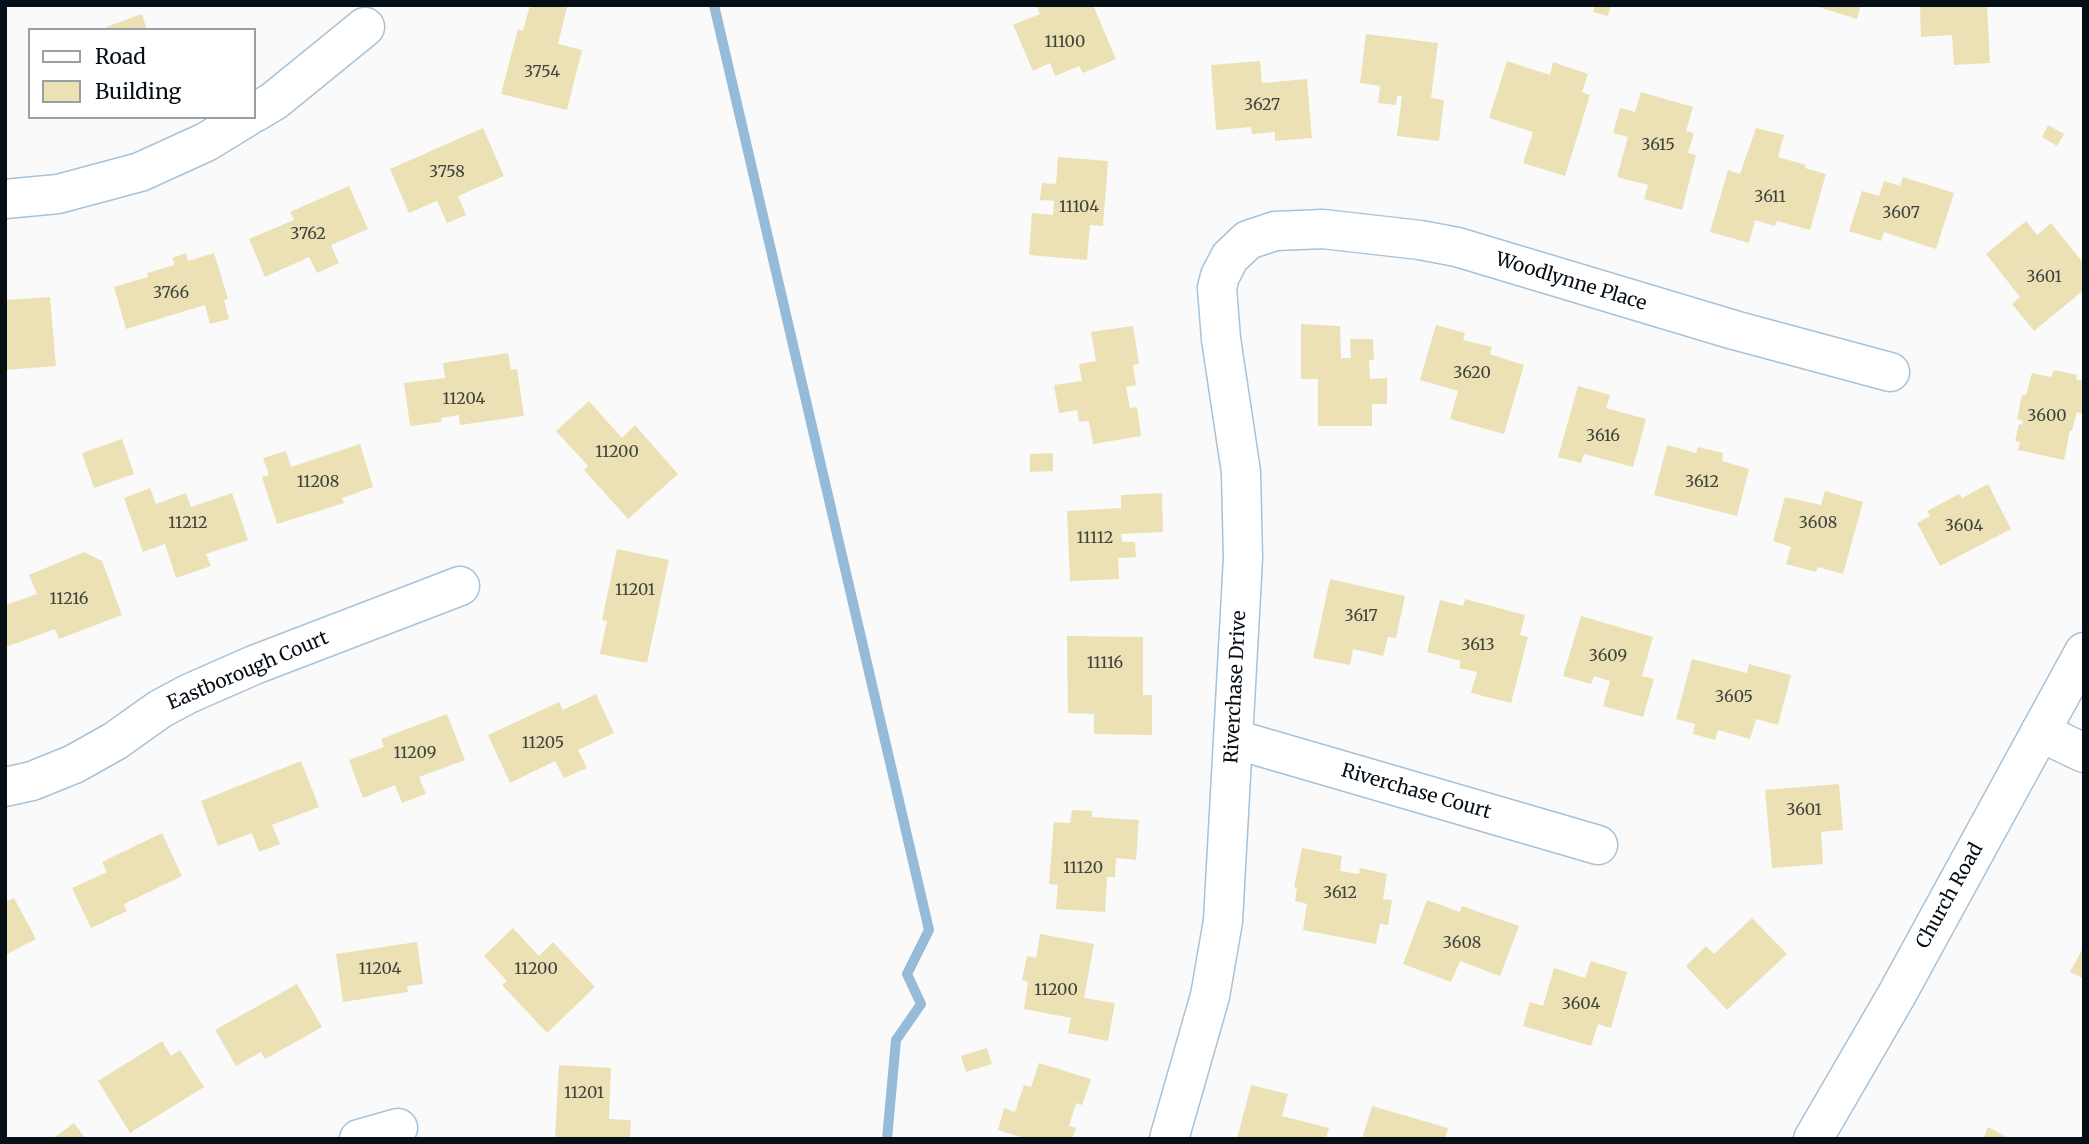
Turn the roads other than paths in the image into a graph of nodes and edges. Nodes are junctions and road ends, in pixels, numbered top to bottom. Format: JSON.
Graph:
{"nodes":[{"id":1,"x":365,"y":27,"type":"dead end"},
{"id":2,"x":256,"y":112,"type":"edge"},
{"id":3,"x":244,"y":119,"type":"edge"},
{"id":4,"x":5,"y":200,"type":"edge"},
{"id":5,"x":1248,"y":240,"type":"joint"},
{"id":6,"x":1890,"y":372,"type":"dead end"},
{"id":7,"x":460,"y":586,"type":"dead end"},
{"id":8,"x":2084,"y":652,"type":"edge"},
{"id":9,"x":2040,"y":732,"type":"junction"},
{"id":10,"x":1234,"y":738,"type":"junction"},
{"id":11,"x":2084,"y":753,"type":"edge"},
{"id":12,"x":5,"y":787,"type":"edge"},
{"id":13,"x":1598,"y":845,"type":"dead end"},
{"id":14,"x":398,"y":1128,"type":"dead end"},
{"id":15,"x":359,"y":1139,"type":"edge"},
{"id":16,"x":1169,"y":1139,"type":"edge"},
{"id":17,"x":1813,"y":1139,"type":"edge"}],
"edges":[{"from":1,"to":2,"type":"street"},
{"from":3,"to":4,"type":"street"},
{"from":5,"to":6,"type":"street","name":"Woodlynne Place"},
{"from":5,"to":10,"type":"street","name":"Riverchase Drive"},
{"from":7,"to":12,"type":"street","name":"Eastborough Court"},
{"from":8,"to":9,"type":"street","name":"Church Road"},
{"from":9,"to":11,"type":"street"},
{"from":9,"to":17,"type":"street","name":"Church Road"},
{"from":10,"to":13,"type":"street","name":"Riverchase Court"},
{"from":10,"to":16,"type":"street","name":"Riverchase Drive"},
{"from":14,"to":15,"type":"street"}]}
